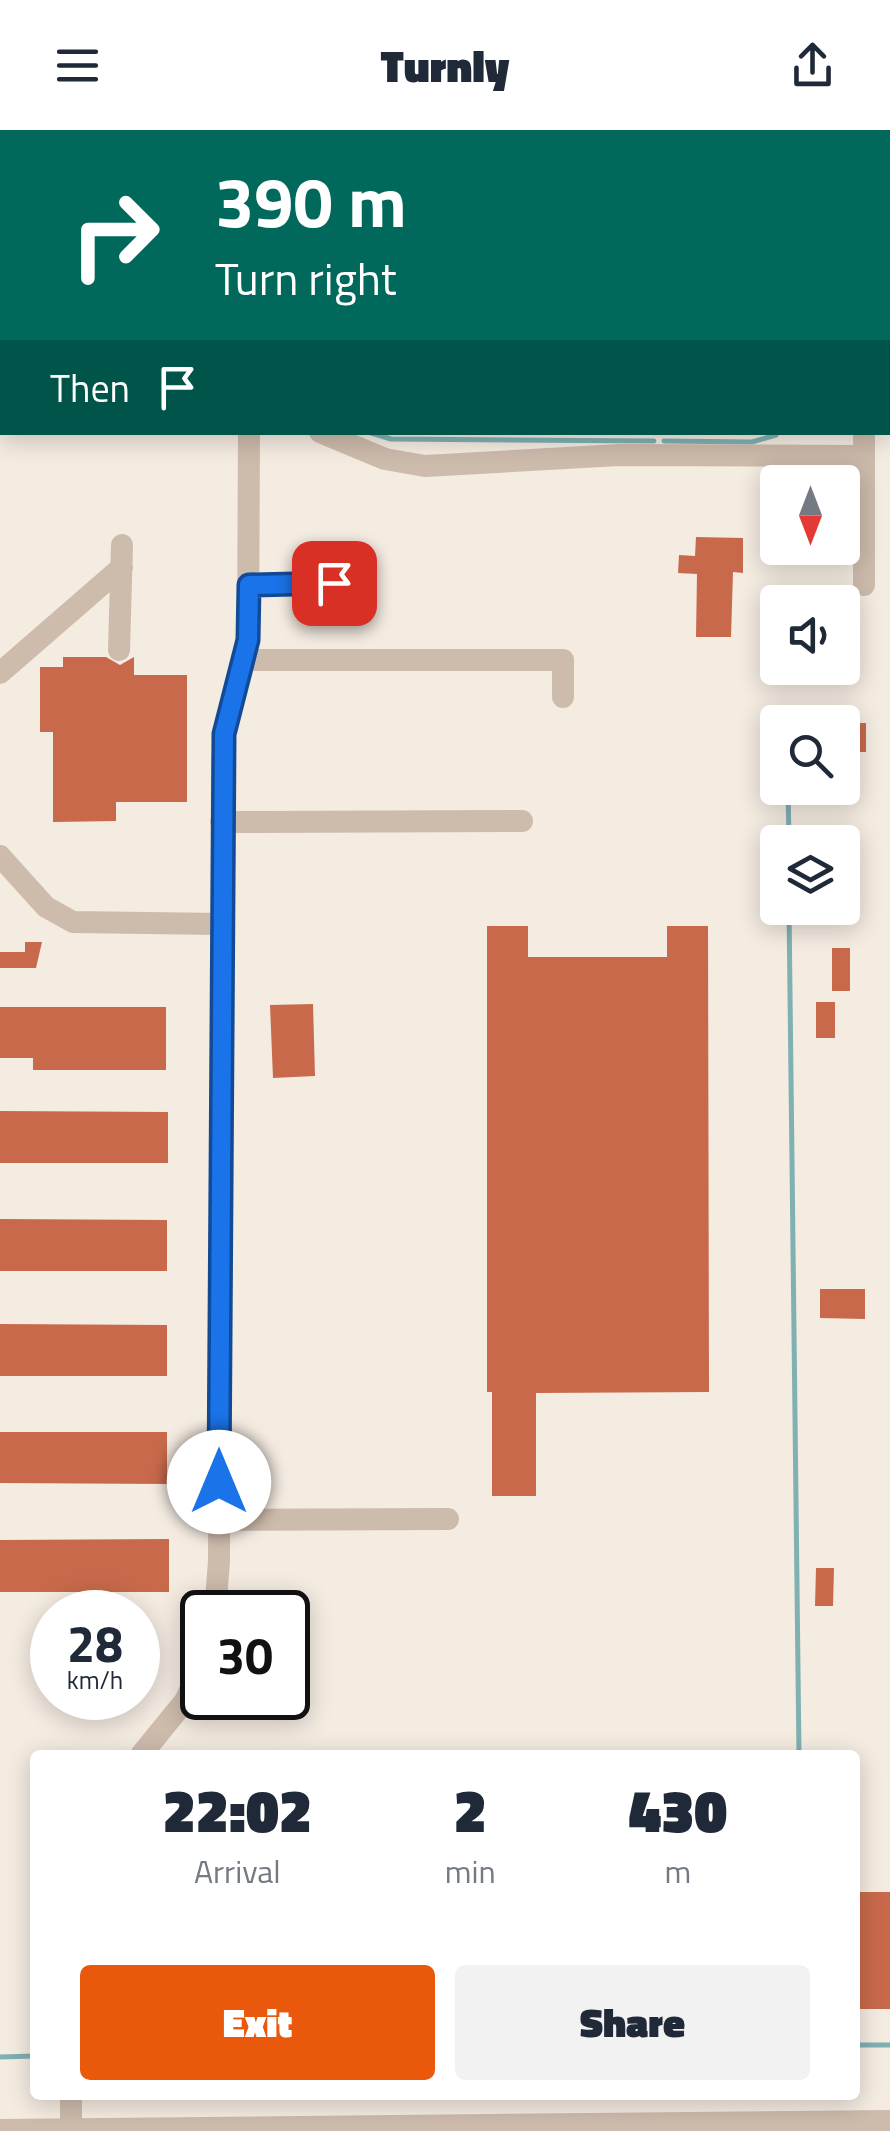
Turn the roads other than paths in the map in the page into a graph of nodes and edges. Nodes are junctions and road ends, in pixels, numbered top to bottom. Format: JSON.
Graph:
{"nodes":[{"id":1,"x":249,"y":435,"type":"edge"},
{"id":2,"x":327,"y":435,"type":"edge"},
{"id":3,"x":864,"y":444,"type":"edge"},
{"id":4,"x":334,"y":583,"type":"dead end"},
{"id":5,"x":249,"y":585,"type":"junction"},
{"id":6,"x":864,"y":585,"type":"dead end"},
{"id":7,"x":120,"y":650,"type":"dead end"},
{"id":8,"x":244,"y":660,"type":"junction"},
{"id":9,"x":0,"y":673,"type":"edge"},
{"id":10,"x":563,"y":696,"type":"dead end"},
{"id":11,"x":522,"y":820,"type":"dead end"},
{"id":12,"x":221,"y":822,"type":"junction"},
{"id":13,"x":0,"y":856,"type":"edge"},
{"id":14,"x":220,"y":924,"type":"junction"},
{"id":15,"x":448,"y":1519,"type":"dead end"},
{"id":16,"x":219,"y":1520,"type":"junction"},
{"id":17,"x":216,"y":1590,"type":"edge"},
{"id":18,"x":180,"y":1706,"type":"edge"},
{"id":19,"x":145,"y":1750,"type":"edge"},
{"id":20,"x":71,"y":2100,"type":"edge"},
{"id":21,"x":890,"y":2121,"type":"edge"},
{"id":22,"x":70,"y":2129,"type":"edge"},
{"id":23,"x":100,"y":2129,"type":"edge"},
{"id":24,"x":2,"y":2130,"type":"edge"},
{"id":25,"x":29,"y":2130,"type":"edge"}],
"edges":[{"from":1,"to":5,"type":"street"},
{"from":2,"to":3,"type":"street"},
{"from":3,"to":6,"type":"street"},
{"from":4,"to":5,"type":"street"},
{"from":5,"to":8,"type":"street"},
{"from":7,"to":9,"type":"street"},
{"from":8,"to":10,"type":"street"},
{"from":8,"to":12,"type":"street"},
{"from":11,"to":12,"type":"street"},
{"from":12,"to":14,"type":"street"},
{"from":13,"to":14,"type":"street"},
{"from":14,"to":16,"type":"street"},
{"from":15,"to":16,"type":"street"},
{"from":16,"to":17,"type":"street"},
{"from":18,"to":19,"type":"street"},
{"from":20,"to":22,"type":"street"},
{"from":21,"to":23,"type":"street"},
{"from":22,"to":23,"type":"street"},
{"from":22,"to":25,"type":"street"},
{"from":24,"to":25,"type":"street"}]}
